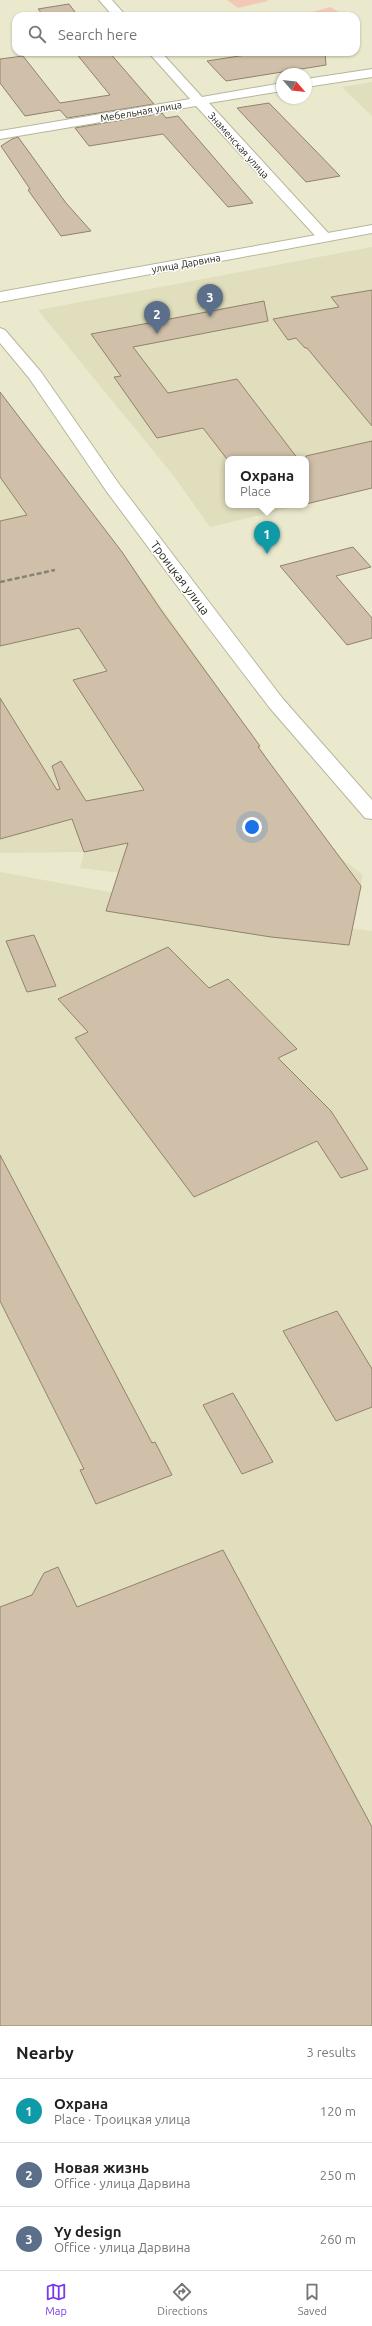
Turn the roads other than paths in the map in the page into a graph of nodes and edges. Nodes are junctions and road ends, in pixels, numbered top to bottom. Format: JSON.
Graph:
{"nodes":[{"id":1,"x":104,"y":0,"type":"edge"},
{"id":2,"x":116,"y":12,"type":"edge"},
{"id":3,"x":158,"y":56,"type":"edge"},
{"id":4,"x":372,"y":73,"type":"edge"},
{"id":5,"x":312,"y":82,"type":"edge"},
{"id":6,"x":276,"y":88,"type":"edge"},
{"id":7,"x":198,"y":101,"type":"junction"},
{"id":8,"x":0,"y":135,"type":"edge"},
{"id":9,"x":372,"y":229,"type":"edge"},
{"id":10,"x":325,"y":238,"type":"junction"},
{"id":11,"x":0,"y":297,"type":"edge"},
{"id":12,"x":0,"y":333,"type":"edge"},
{"id":13,"x":372,"y":813,"type":"edge"}],
"edges":[{"from":1,"to":2,"type":"street"},
{"from":3,"to":7,"type":"street","name":"Знаменская улица"},
{"from":4,"to":5,"type":"street"},
{"from":6,"to":7,"type":"street","name":"Мебельная улица"},
{"from":7,"to":8,"type":"street","name":"Мебельная улица"},
{"from":7,"to":10,"type":"street","name":"Знаменская улица"},
{"from":9,"to":10,"type":"street","name":"улица Дарвина"},
{"from":10,"to":11,"type":"street","name":"улица Дарвина"},
{"from":12,"to":13,"type":"street","name":"Троицкая улица"}]}
